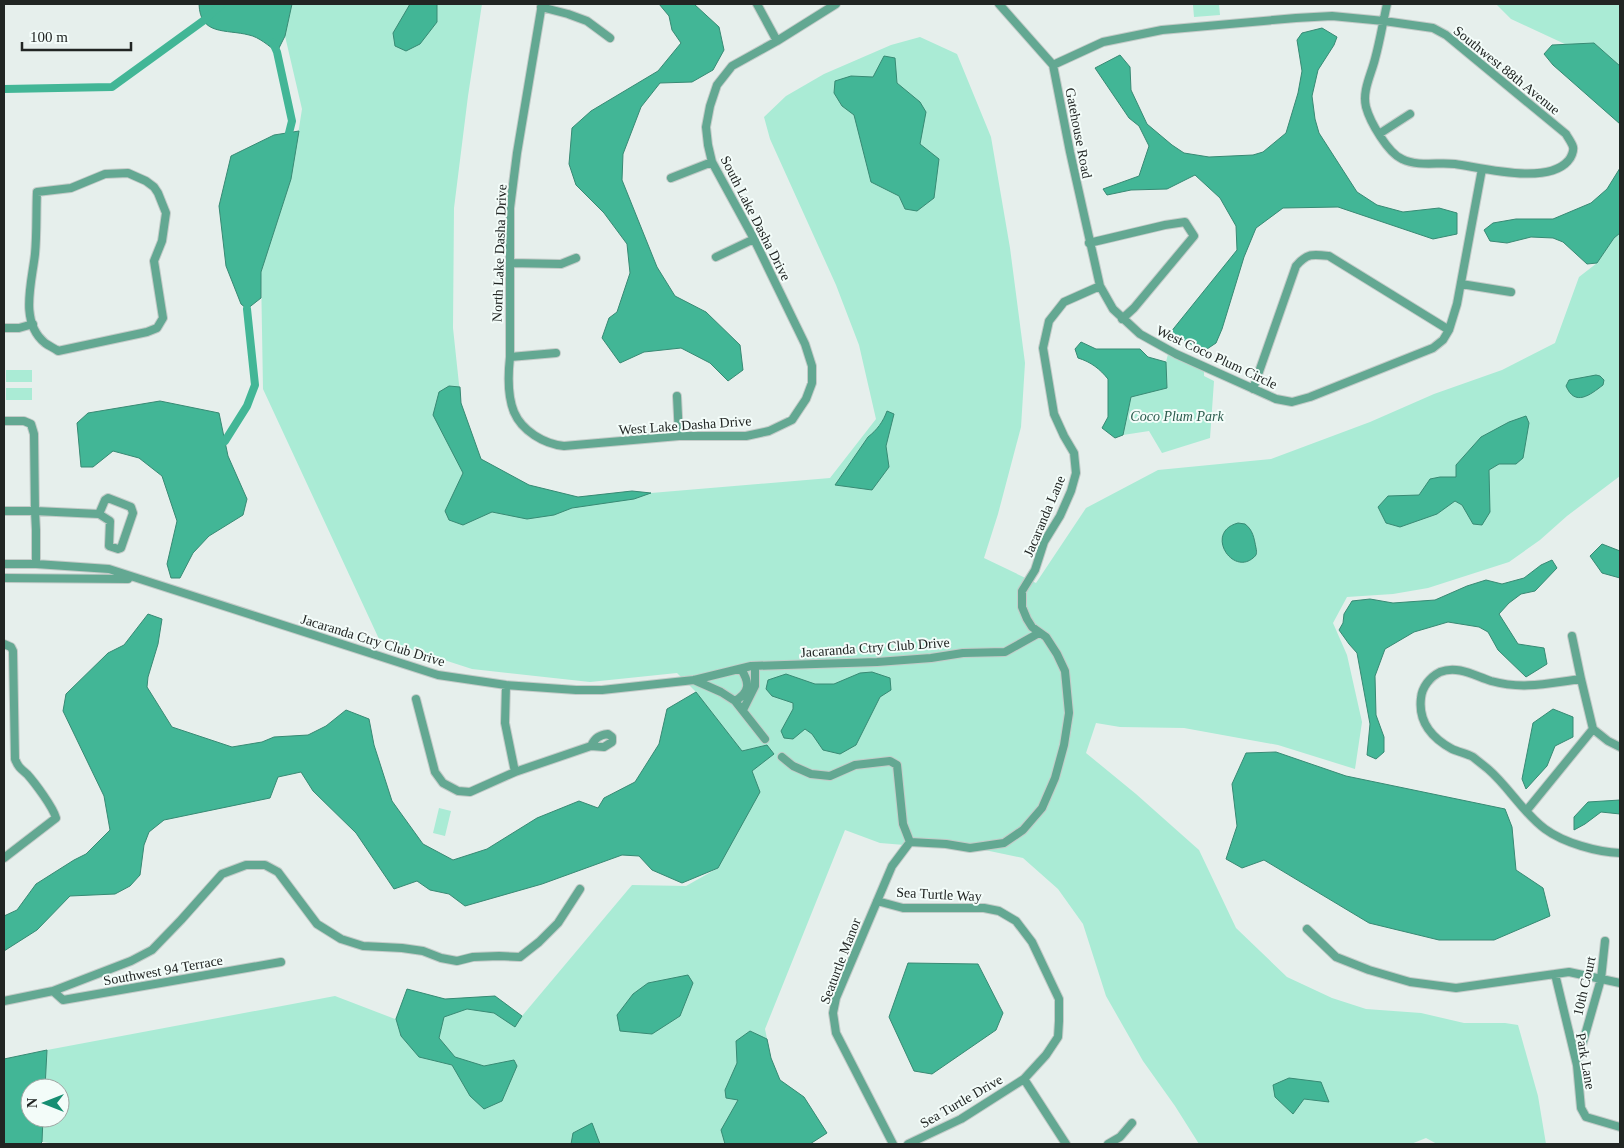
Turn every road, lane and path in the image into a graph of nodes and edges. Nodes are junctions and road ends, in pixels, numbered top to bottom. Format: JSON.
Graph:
{"nodes":[{"id":1,"x":757,"y":4,"type":"edge"},
{"id":2,"x":836,"y":4,"type":"edge"},
{"id":3,"x":999,"y":4,"type":"edge"},
{"id":4,"x":1387,"y":4,"type":"edge"},
{"id":5,"x":542,"y":6,"type":"edge"},
{"id":6,"x":1384,"y":21,"type":"junction"},
{"id":7,"x":610,"y":38,"type":"dead end"},
{"id":8,"x":777,"y":41,"type":"junction"},
{"id":9,"x":1053,"y":65,"type":"junction"},
{"id":10,"x":1410,"y":114,"type":"dead end"},
{"id":11,"x":1379,"y":134,"type":"junction"},
{"id":12,"x":712,"y":162,"type":"junction"},
{"id":13,"x":1482,"y":169,"type":"junction"},
{"id":14,"x":671,"y":178,"type":"dead end"},
{"id":15,"x":754,"y":239,"type":"junction"},
{"id":16,"x":1090,"y":243,"type":"junction"},
{"id":17,"x":716,"y":257,"type":"dead end"},
{"id":18,"x":576,"y":258,"type":"dead end"},
{"id":19,"x":510,"y":263,"type":"junction"},
{"id":20,"x":1461,"y":284,"type":"junction"},
{"id":21,"x":1100,"y":286,"type":"junction"},
{"id":22,"x":1511,"y":292,"type":"dead end"},
{"id":23,"x":1122,"y":319,"type":"junction"},
{"id":24,"x":33,"y":324,"type":"junction"},
{"id":25,"x":4,"y":328,"type":"edge"},
{"id":26,"x":1449,"y":330,"type":"junction"},
{"id":27,"x":556,"y":353,"type":"dead end"},
{"id":28,"x":510,"y":357,"type":"junction"},
{"id":29,"x":812,"y":382,"type":"joint"},
{"id":30,"x":1254,"y":389,"type":"junction"},
{"id":31,"x":677,"y":396,"type":"dead end"},
{"id":32,"x":4,"y":421,"type":"edge"},
{"id":33,"x":679,"y":436,"type":"junction"},
{"id":34,"x":564,"y":446,"type":"joint"},
{"id":35,"x":4,"y":511,"type":"edge"},
{"id":36,"x":35,"y":511,"type":"junction"},
{"id":37,"x":99,"y":514,"type":"junction"},
{"id":38,"x":4,"y":564,"type":"edge"},
{"id":39,"x":36,"y":564,"type":"junction"},
{"id":40,"x":4,"y":578,"type":"edge"},
{"id":41,"x":140,"y":579,"type":"junction"},
{"id":42,"x":1039,"y":633,"type":"junction"},
{"id":43,"x":1572,"y":636,"type":"dead end"},
{"id":44,"x":4,"y":644,"type":"edge"},
{"id":45,"x":755,"y":666,"type":"junction"},
{"id":46,"x":741,"y":669,"type":"junction"},
{"id":47,"x":1581,"y":679,"type":"junction"},
{"id":48,"x":694,"y":680,"type":"junction"},
{"id":49,"x":506,"y":685,"type":"junction"},
{"id":50,"x":416,"y":699,"type":"dead end"},
{"id":51,"x":735,"y":701,"type":"junction"},
{"id":52,"x":743,"y":710,"type":"junction"},
{"id":53,"x":1593,"y":729,"type":"junction"},
{"id":54,"x":765,"y":738,"type":"dead end"},
{"id":55,"x":591,"y":746,"type":"dead end"},
{"id":56,"x":1620,"y":746,"type":"edge"},
{"id":57,"x":782,"y":757,"type":"dead end"},
{"id":58,"x":515,"y":772,"type":"junction"},
{"id":59,"x":1527,"y":810,"type":"junction"},
{"id":60,"x":910,"y":842,"type":"junction"},
{"id":61,"x":1620,"y":853,"type":"edge"},
{"id":62,"x":4,"y":858,"type":"edge"},
{"id":63,"x":580,"y":889,"type":"dead end"},
{"id":64,"x":877,"y":901,"type":"junction"},
{"id":65,"x":999,"y":911,"type":"joint"},
{"id":66,"x":1307,"y":930,"type":"dead end"},
{"id":67,"x":1605,"y":941,"type":"dead end"},
{"id":68,"x":281,"y":962,"type":"dead end"},
{"id":69,"x":1555,"y":974,"type":"junction"},
{"id":70,"x":1601,"y":979,"type":"junction"},
{"id":71,"x":1620,"y":983,"type":"edge"},
{"id":72,"x":53,"y":990,"type":"junction"},
{"id":73,"x":4,"y":1001,"type":"edge"},
{"id":74,"x":1577,"y":1065,"type":"junction"},
{"id":75,"x":1024,"y":1079,"type":"junction"},
{"id":76,"x":1132,"y":1124,"type":"dead end"},
{"id":77,"x":1620,"y":1126,"type":"edge"},
{"id":78,"x":893,"y":1144,"type":"edge"},
{"id":79,"x":908,"y":1144,"type":"edge"},
{"id":80,"x":1066,"y":1144,"type":"edge"},
{"id":81,"x":1108,"y":1144,"type":"edge"}],
"edges":[{"from":1,"to":8,"type":"street"},
{"from":2,"to":8,"type":"street","name":"South Lake Dasha Drive"},
{"from":3,"to":9,"type":"street"},
{"from":4,"to":6,"type":"street"},
{"from":5,"to":7,"type":"street"},
{"from":5,"to":19,"type":"street","name":"North Lake Dasha Drive"},
{"from":6,"to":9,"type":"street","name":"Southwest 88th Avenue"},
{"from":6,"to":11,"type":"street"},
{"from":6,"to":13,"type":"street","name":"Southwest 88th Avenue"},
{"from":8,"to":12,"type":"street","name":"South Lake Dasha Drive"},
{"from":9,"to":16,"type":"street","name":"Gatehouse Road"},
{"from":10,"to":11,"type":"street"},
{"from":11,"to":13,"type":"street"},
{"from":12,"to":14,"type":"street"},
{"from":12,"to":15,"type":"street","name":"South Lake Dasha Drive"},
{"from":13,"to":20,"type":"street"},
{"from":15,"to":17,"type":"street"},
{"from":15,"to":29,"type":"street","name":"South Lake Dasha Drive"},
{"from":16,"to":21,"type":"street","name":"Gatehouse Road"},
{"from":16,"to":23,"type":"street"},
{"from":18,"to":19,"type":"street"},
{"from":19,"to":28,"type":"street","name":"North Lake Dasha Drive"},
{"from":20,"to":22,"type":"street"},
{"from":20,"to":26,"type":"street"},
{"from":21,"to":23,"type":"street","name":"West Coco Plum Circle"},
{"from":21,"to":42,"type":"street","name":"Jacaranda Lane"},
{"from":23,"to":30,"type":"street","name":"West Coco Plum Circle"},
{"from":24,"to":24,"type":"street"},
{"from":24,"to":25,"type":"street"},
{"from":26,"to":30,"type":"street","name":"West Coco Plum Circle"},
{"from":26,"to":30,"type":"street"},
{"from":27,"to":28,"type":"street"},
{"from":28,"to":34,"type":"street","name":"North Lake Dasha Drive"},
{"from":29,"to":33,"type":"street","name":"West Lake Dasha Drive"},
{"from":31,"to":33,"type":"street"},
{"from":32,"to":36,"type":"street"},
{"from":33,"to":34,"type":"street","name":"West Lake Dasha Drive"},
{"from":35,"to":36,"type":"street"},
{"from":36,"to":37,"type":"street"},
{"from":36,"to":39,"type":"street"},
{"from":37,"to":37,"type":"street"},
{"from":38,"to":39,"type":"street","name":"Jacaranda Ctry Club Drive"},
{"from":39,"to":41,"type":"street","name":"Jacaranda Ctry Club Drive"},
{"from":40,"to":41,"type":"street","name":"Jacaranda Ctry Club Drive"},
{"from":41,"to":49,"type":"street","name":"Jacaranda Ctry Club Drive"},
{"from":42,"to":45,"type":"street","name":"Jacaranda Ctry Club Drive"},
{"from":42,"to":60,"type":"street","name":"Jacaranda Lane"},
{"from":43,"to":47,"type":"street"},
{"from":44,"to":62,"type":"street"},
{"from":45,"to":46,"type":"street","name":"Jacaranda Ctry Club Drive"},
{"from":45,"to":52,"type":"street"},
{"from":46,"to":48,"type":"street","name":"Jacaranda Ctry Club Drive"},
{"from":46,"to":51,"type":"street"},
{"from":47,"to":53,"type":"street"},
{"from":47,"to":59,"type":"street"},
{"from":48,"to":49,"type":"street","name":"Jacaranda Ctry Club Drive"},
{"from":48,"to":51,"type":"street"},
{"from":49,"to":58,"type":"street"},
{"from":50,"to":58,"type":"street"},
{"from":51,"to":52,"type":"street"},
{"from":52,"to":54,"type":"street"},
{"from":53,"to":56,"type":"street"},
{"from":53,"to":59,"type":"street"},
{"from":55,"to":58,"type":"street"},
{"from":57,"to":60,"type":"street"},
{"from":59,"to":61,"type":"street"},
{"from":60,"to":64,"type":"street","name":"Seaturtle Manor"},
{"from":63,"to":72,"type":"street"},
{"from":64,"to":65,"type":"street","name":"Sea Turtle Way"},
{"from":64,"to":78,"type":"street","name":"Seaturtle Manor"},
{"from":65,"to":75,"type":"street","name":"Sea Turtle Drive"},
{"from":66,"to":69,"type":"street"},
{"from":67,"to":70,"type":"street","name":"10th Court"},
{"from":68,"to":72,"type":"street","name":"Southwest 94 Terrace"},
{"from":69,"to":70,"type":"street"},
{"from":69,"to":74,"type":"street","name":"Park Lane"},
{"from":70,"to":71,"type":"street"},
{"from":70,"to":74,"type":"street","name":"10th Court"},
{"from":72,"to":73,"type":"street"},
{"from":74,"to":77,"type":"street","name":"Park Lane"},
{"from":75,"to":79,"type":"street","name":"Sea Turtle Drive"},
{"from":75,"to":80,"type":"street"},
{"from":76,"to":81,"type":"street"}]}
